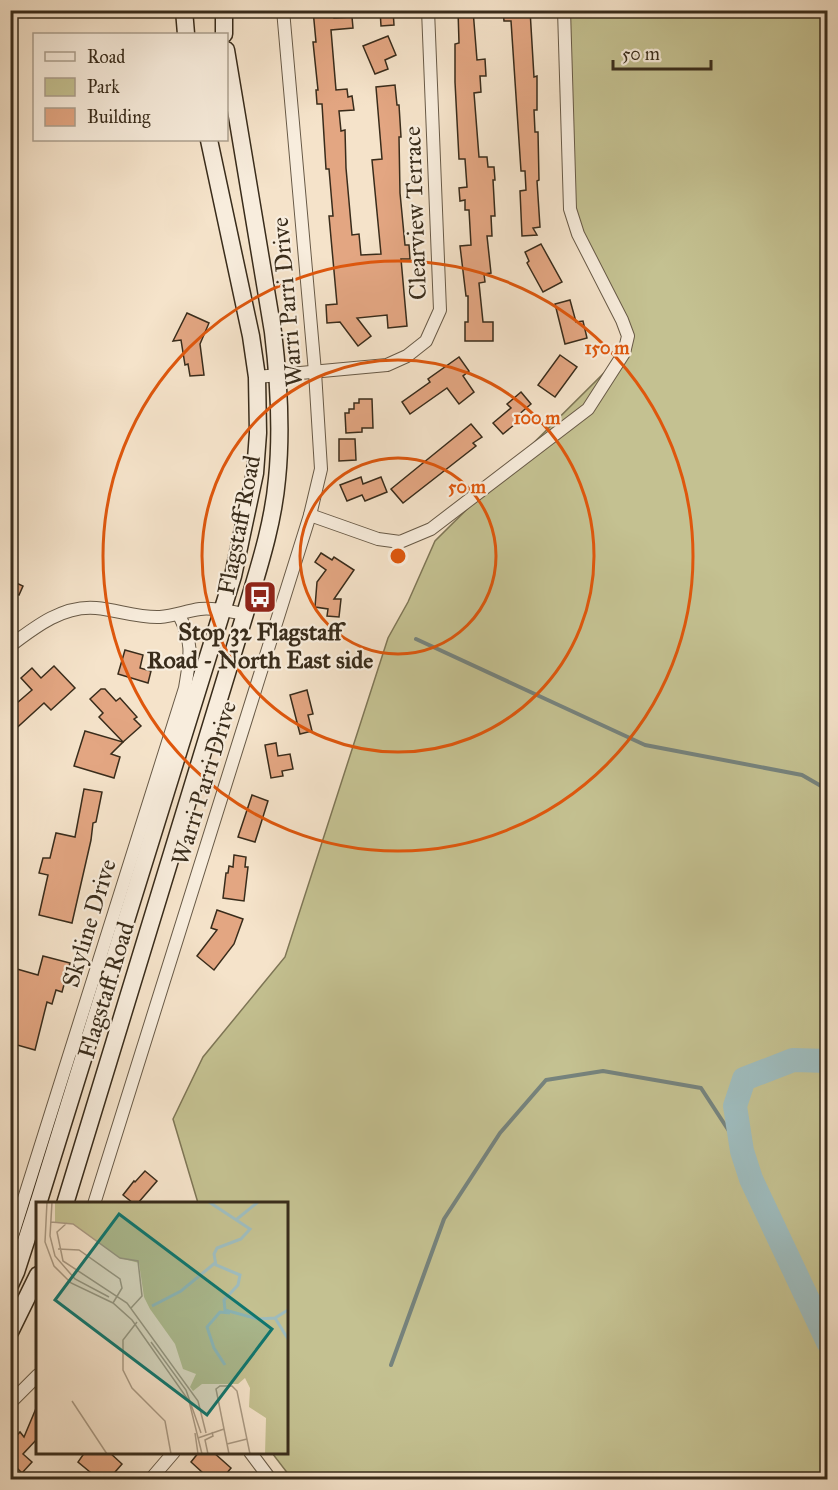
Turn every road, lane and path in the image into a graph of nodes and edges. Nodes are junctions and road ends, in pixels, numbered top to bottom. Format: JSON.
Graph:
{"nodes":[{"id":1,"x":184,"y":10,"type":"edge"},
{"id":2,"x":224,"y":10,"type":"edge"},
{"id":3,"x":283,"y":10,"type":"edge"},
{"id":4,"x":428,"y":10,"type":"edge"},
{"id":5,"x":564,"y":10,"type":"edge"},
{"id":6,"x":186,"y":33,"type":"edge"},
{"id":7,"x":224,"y":33,"type":"edge"},
{"id":8,"x":228,"y":62,"type":"edge"},
{"id":9,"x":209,"y":141,"type":"edge"},
{"id":10,"x":315,"y":372,"type":"junction"},
{"id":11,"x":278,"y":375,"type":"junction"},
{"id":12,"x":257,"y":377,"type":"junction"},
{"id":13,"x":309,"y":515,"type":"junction"},
{"id":14,"x":222,"y":610,"type":"junction"},
{"id":15,"x":245,"y":614,"type":"junction"},
{"id":16,"x":179,"y":615,"type":"junction"},
{"id":17,"x":10,"y":646,"type":"edge"},
{"id":18,"x":39,"y":1202,"type":"edge"},
{"id":19,"x":65,"y":1202,"type":"edge"},
{"id":20,"x":94,"y":1202,"type":"edge"},
{"id":21,"x":36,"y":1210,"type":"edge"},
{"id":22,"x":10,"y":1243,"type":"edge"},
{"id":23,"x":36,"y":1279,"type":"edge"},
{"id":24,"x":10,"y":1285,"type":"edge"},
{"id":25,"x":10,"y":1332,"type":"edge"},
{"id":26,"x":36,"y":1377,"type":"edge"},
{"id":27,"x":10,"y":1403,"type":"edge"},
{"id":28,"x":172,"y":1454,"type":"edge"},
{"id":29,"x":252,"y":1454,"type":"edge"},
{"id":30,"x":150,"y":1479,"type":"edge"},
{"id":31,"x":272,"y":1479,"type":"edge"}],
"edges":[{"from":1,"to":6,"type":"main road"},
{"from":2,"to":7,"type":"main road"},
{"from":3,"to":10,"type":"street","name":"Warri Parri Drive"},
{"from":4,"to":10,"type":"street","name":"Clearview Terrace"},
{"from":5,"to":13,"type":"street"},
{"from":8,"to":11,"type":"main road","name":"Flagstaff Road"},
{"from":9,"to":12,"type":"main road","name":"Flagstaff Road"},
{"from":10,"to":11,"type":"street","name":"Clearview Terrace"},
{"from":10,"to":13,"type":"street","name":"Warri Parri Drive"},
{"from":11,"to":12,"type":"street","name":"Clearview Terrace"},
{"from":11,"to":15,"type":"main road","name":"Flagstaff Road"},
{"from":12,"to":14,"type":"main road","name":"Flagstaff Road"},
{"from":13,"to":20,"type":"street","name":"Warri Parri Drive"},
{"from":14,"to":15,"type":"street"},
{"from":14,"to":16,"type":"street"},
{"from":14,"to":18,"type":"main road","name":"Flagstaff Road"},
{"from":15,"to":19,"type":"main road","name":"Flagstaff Road"},
{"from":16,"to":17,"type":"street"},
{"from":16,"to":22,"type":"street","name":"Skyline Drive"},
{"from":21,"to":24,"type":"main road","name":"Flagstaff Road"},
{"from":23,"to":25,"type":"main road"},
{"from":26,"to":27,"type":"street"},
{"from":28,"to":30,"type":"street"},
{"from":29,"to":31,"type":"street"}]}
